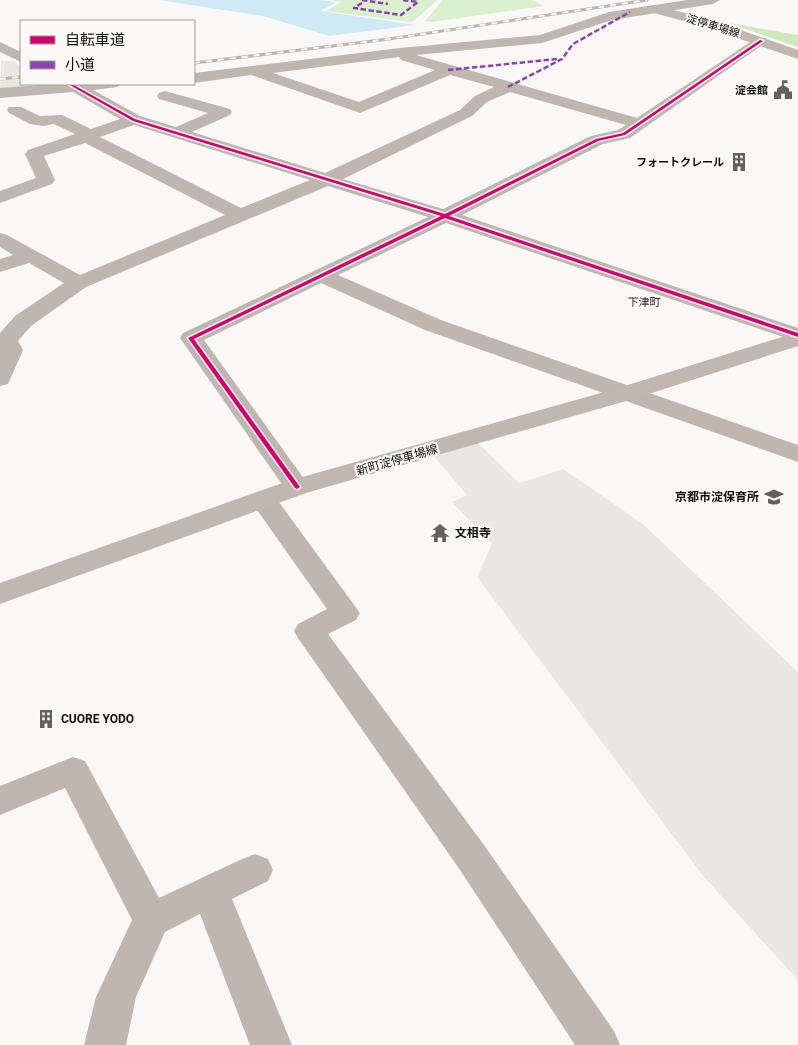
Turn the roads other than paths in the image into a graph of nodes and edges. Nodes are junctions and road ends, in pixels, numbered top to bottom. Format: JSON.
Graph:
{"nodes":[{"id":1,"x":628,"y":0,"type":"edge"},
{"id":2,"x":713,"y":0,"type":"edge"},
{"id":3,"x":655,"y":9,"type":"junction"},
{"id":4,"x":762,"y":42,"type":"junction"},
{"id":5,"x":0,"y":46,"type":"edge"},
{"id":6,"x":400,"y":52,"type":"junction"},
{"id":7,"x":798,"y":55,"type":"edge"},
{"id":8,"x":18,"y":57,"type":"edge"},
{"id":9,"x":0,"y":59,"type":"edge"},
{"id":10,"x":250,"y":70,"type":"junction"},
{"id":11,"x":448,"y":70,"type":"junction"},
{"id":12,"x":195,"y":78,"type":"edge"},
{"id":13,"x":72,"y":85,"type":"edge"},
{"id":14,"x":508,"y":87,"type":"junction"},
{"id":15,"x":180,"y":89,"type":"dead end"},
{"id":16,"x":0,"y":93,"type":"edge"},
{"id":17,"x":165,"y":96,"type":"junction"},
{"id":18,"x":15,"y":110,"type":"dead end"},
{"id":19,"x":138,"y":112,"type":"junction"},
{"id":20,"x":637,"y":123,"type":"junction"},
{"id":21,"x":177,"y":133,"type":"junction"},
{"id":22,"x":88,"y":136,"type":"junction"},
{"id":23,"x":328,"y":179,"type":"junction"},
{"id":24,"x":0,"y":197,"type":"edge"},
{"id":25,"x":242,"y":216,"type":"junction"},
{"id":26,"x":445,"y":216,"type":"junction"},
{"id":27,"x":0,"y":239,"type":"edge"},
{"id":28,"x":30,"y":256,"type":"junction"},
{"id":29,"x":0,"y":266,"type":"edge"},
{"id":30,"x":322,"y":276,"type":"junction"},
{"id":31,"x":79,"y":283,"type":"junction"},
{"id":32,"x":798,"y":335,"type":"edge"},
{"id":33,"x":798,"y":339,"type":"edge"},
{"id":34,"x":3,"y":341,"type":"edge"},
{"id":35,"x":0,"y":379,"type":"edge"},
{"id":36,"x":624,"y":394,"type":"junction"},
{"id":37,"x":796,"y":449,"type":"edge"},
{"id":38,"x":297,"y":487,"type":"junction"},
{"id":39,"x":263,"y":500,"type":"junction"},
{"id":40,"x":0,"y":594,"type":"edge"},
{"id":41,"x":0,"y":801,"type":"edge"},
{"id":42,"x":255,"y":870,"type":"dead end"},
{"id":43,"x":210,"y":891,"type":"junction"},
{"id":44,"x":151,"y":920,"type":"junction"},
{"id":45,"x":105,"y":1045,"type":"edge"},
{"id":46,"x":271,"y":1045,"type":"edge"},
{"id":47,"x":599,"y":1045,"type":"edge"}],
"edges":[{"from":1,"to":3,"type":"street"},
{"from":2,"to":3,"type":"street"},
{"from":3,"to":4,"type":"main road","name":"淀停車場線"},
{"from":3,"to":6,"type":"street"},
{"from":4,"to":7,"type":"main road","name":"淀停車場線"},
{"from":4,"to":20,"type":"street"},
{"from":5,"to":8,"type":"street"},
{"from":6,"to":10,"type":"street"},
{"from":6,"to":11,"type":"street"},
{"from":8,"to":9,"type":"street"},
{"from":10,"to":11,"type":"street"},
{"from":10,"to":12,"type":"street"},
{"from":11,"to":14,"type":"street"},
{"from":13,"to":16,"type":"street"},
{"from":13,"to":19,"type":"street"},
{"from":14,"to":20,"type":"street"},
{"from":14,"to":23,"type":"street"},
{"from":15,"to":17,"type":"street"},
{"from":17,"to":19,"type":"street"},
{"from":17,"to":21,"type":"street"},
{"from":18,"to":22,"type":"street"},
{"from":19,"to":21,"type":"street"},
{"from":19,"to":22,"type":"street"},
{"from":20,"to":26,"type":"street"},
{"from":21,"to":23,"type":"street"},
{"from":22,"to":24,"type":"street"},
{"from":22,"to":25,"type":"street"},
{"from":23,"to":25,"type":"street"},
{"from":23,"to":26,"type":"street"},
{"from":25,"to":31,"type":"street"},
{"from":26,"to":30,"type":"street"},
{"from":26,"to":32,"type":"street"},
{"from":27,"to":28,"type":"street"},
{"from":28,"to":29,"type":"street"},
{"from":28,"to":31,"type":"street"},
{"from":30,"to":36,"type":"street"},
{"from":30,"to":38,"type":"street"},
{"from":31,"to":34,"type":"street"},
{"from":33,"to":36,"type":"main road","name":"新町淀停車場線"},
{"from":34,"to":35,"type":"street"},
{"from":36,"to":37,"type":"street"},
{"from":36,"to":38,"type":"main road","name":"新町淀停車場線"},
{"from":38,"to":39,"type":"main road","name":"新町淀停車場線"},
{"from":39,"to":40,"type":"main road","name":"新町淀停車場線"},
{"from":39,"to":47,"type":"street"},
{"from":41,"to":44,"type":"street"},
{"from":42,"to":43,"type":"street"},
{"from":43,"to":44,"type":"street"},
{"from":43,"to":46,"type":"street"},
{"from":44,"to":45,"type":"street"}]}
